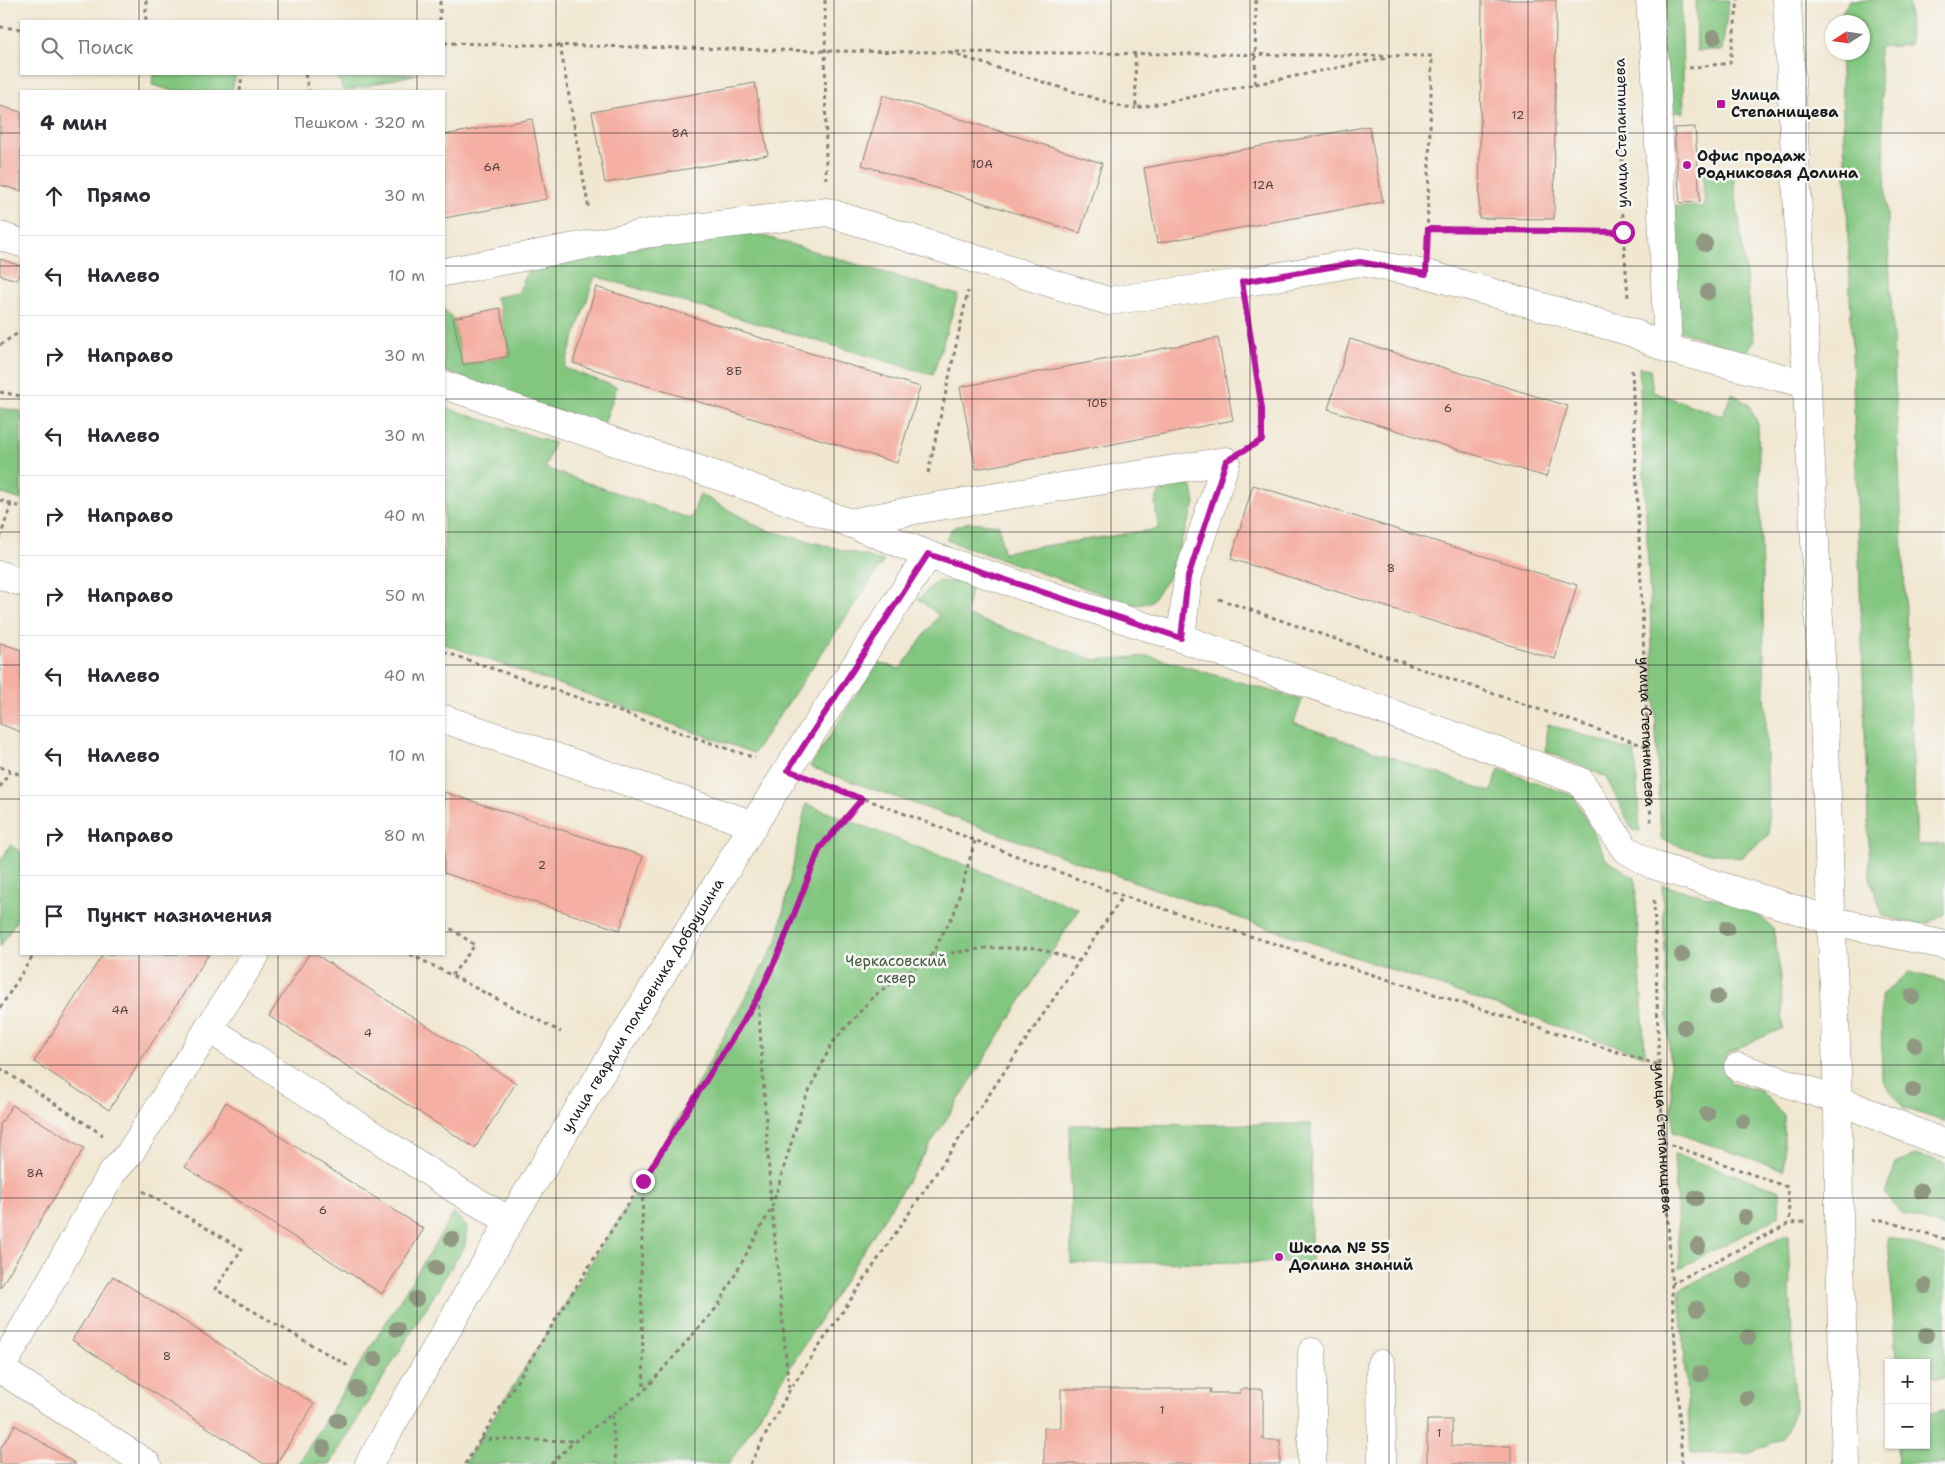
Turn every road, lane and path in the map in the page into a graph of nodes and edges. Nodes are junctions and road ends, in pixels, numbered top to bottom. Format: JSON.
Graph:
{"nodes":[{"id":1,"x":146,"y":0,"type":"edge"},
{"id":2,"x":440,"y":0,"type":"edge"},
{"id":3,"x":825,"y":0,"type":"edge"},
{"id":4,"x":1256,"y":0,"type":"edge"},
{"id":5,"x":1650,"y":0,"type":"edge"},
{"id":6,"x":1738,"y":0,"type":"edge"},
{"id":7,"x":1787,"y":0,"type":"edge"},
{"id":8,"x":146,"y":20,"type":"edge"},
{"id":9,"x":440,"y":20,"type":"edge"},
{"id":10,"x":0,"y":27,"type":"edge"},
{"id":11,"x":20,"y":29,"type":"edge"},
{"id":12,"x":445,"y":43,"type":"edge"},
{"id":13,"x":560,"y":45,"type":"junction"},
{"id":14,"x":824,"y":51,"type":"junction"},
{"id":15,"x":946,"y":52,"type":"junction"},
{"id":16,"x":1135,"y":54,"type":"junction"},
{"id":17,"x":1255,"y":54,"type":"junction"},
{"id":18,"x":1394,"y":56,"type":"junction"},
{"id":19,"x":242,"y":75,"type":"edge"},
{"id":20,"x":305,"y":75,"type":"edge"},
{"id":21,"x":1688,"y":76,"type":"dead end"},
{"id":22,"x":1255,"y":84,"type":"junction"},
{"id":23,"x":240,"y":90,"type":"edge"},
{"id":24,"x":309,"y":90,"type":"edge"},
{"id":25,"x":1136,"y":108,"type":"junction"},
{"id":26,"x":1622,"y":140,"type":"dead end"},
{"id":27,"x":827,"y":212,"type":"junction"},
{"id":28,"x":1428,"y":229,"type":"junction"},
{"id":29,"x":1623,"y":232,"type":"junction"},
{"id":30,"x":0,"y":236,"type":"edge"},
{"id":31,"x":20,"y":242,"type":"edge"},
{"id":32,"x":595,"y":243,"type":"junction"},
{"id":33,"x":976,"y":259,"type":"junction"},
{"id":34,"x":445,"y":272,"type":"edge"},
{"id":35,"x":1426,"y":274,"type":"junction"},
{"id":36,"x":1242,"y":282,"type":"junction"},
{"id":37,"x":20,"y":332,"type":"edge"},
{"id":38,"x":1631,"y":332,"type":"junction"},
{"id":39,"x":0,"y":345,"type":"edge"},
{"id":40,"x":1668,"y":349,"type":"junction"},
{"id":41,"x":1807,"y":384,"type":"junction"},
{"id":42,"x":445,"y":385,"type":"edge"},
{"id":43,"x":0,"y":392,"type":"edge"},
{"id":44,"x":20,"y":396,"type":"edge"},
{"id":45,"x":937,"y":432,"type":"dead end"},
{"id":46,"x":1226,"y":461,"type":"junction"},
{"id":47,"x":0,"y":500,"type":"edge"},
{"id":48,"x":11,"y":504,"type":"junction"},
{"id":49,"x":20,"y":507,"type":"edge"},
{"id":50,"x":850,"y":523,"type":"junction"},
{"id":51,"x":0,"y":538,"type":"edge"},
{"id":52,"x":928,"y":554,"type":"junction"},
{"id":53,"x":0,"y":575,"type":"edge"},
{"id":54,"x":20,"y":582,"type":"edge"},
{"id":55,"x":1187,"y":588,"type":"junction"},
{"id":56,"x":1181,"y":638,"type":"junction"},
{"id":57,"x":445,"y":652,"type":"edge"},
{"id":58,"x":445,"y":719,"type":"edge"},
{"id":59,"x":1648,"y":748,"type":"junction"},
{"id":60,"x":0,"y":767,"type":"edge"},
{"id":61,"x":788,"y":770,"type":"junction"},
{"id":62,"x":10,"y":771,"type":"junction"},
{"id":63,"x":20,"y":775,"type":"edge"},
{"id":64,"x":0,"y":787,"type":"edge"},
{"id":65,"x":862,"y":799,"type":"junction"},
{"id":66,"x":754,"y":825,"type":"junction"},
{"id":67,"x":975,"y":841,"type":"junction"},
{"id":68,"x":1653,"y":865,"type":"junction"},
{"id":69,"x":1123,"y":896,"type":"junction"},
{"id":70,"x":1833,"y":921,"type":"junction"},
{"id":71,"x":445,"y":925,"type":"edge"},
{"id":72,"x":1945,"y":946,"type":"edge"},
{"id":73,"x":33,"y":955,"type":"edge"},
{"id":74,"x":255,"y":955,"type":"edge"},
{"id":75,"x":413,"y":955,"type":"edge"},
{"id":76,"x":931,"y":956,"type":"junction"},
{"id":77,"x":1079,"y":961,"type":"junction"},
{"id":78,"x":452,"y":975,"type":"junction"},
{"id":79,"x":758,"y":997,"type":"junction"},
{"id":80,"x":0,"y":1008,"type":"edge"},
{"id":81,"x":208,"y":1028,"type":"junction"},
{"id":82,"x":561,"y":1032,"type":"dead end"},
{"id":83,"x":1659,"y":1064,"type":"junction"},
{"id":84,"x":1738,"y":1066,"type":"dead end"},
{"id":85,"x":0,"y":1068,"type":"edge"},
{"id":86,"x":1838,"y":1100,"type":"junction"},
{"id":87,"x":1663,"y":1142,"type":"junction"},
{"id":88,"x":1945,"y":1144,"type":"edge"},
{"id":89,"x":130,"y":1152,"type":"junction"},
{"id":90,"x":112,"y":1173,"type":"junction"},
{"id":91,"x":643,"y":1181,"type":"junction"},
{"id":92,"x":772,"y":1208,"type":"junction"},
{"id":93,"x":510,"y":1222,"type":"junction"},
{"id":94,"x":1790,"y":1223,"type":"dead end"},
{"id":95,"x":1312,"y":1352,"type":"dead end"},
{"id":96,"x":1381,"y":1364,"type":"dead end"},
{"id":97,"x":350,"y":1367,"type":"dead end"},
{"id":98,"x":0,"y":1369,"type":"edge"},
{"id":99,"x":644,"y":1391,"type":"junction"},
{"id":100,"x":789,"y":1391,"type":"junction"},
{"id":101,"x":612,"y":1414,"type":"junction"},
{"id":102,"x":480,"y":1439,"type":"junction"},
{"id":103,"x":575,"y":1441,"type":"junction"},
{"id":104,"x":553,"y":1463,"type":"edge"},
{"id":105,"x":147,"y":1464,"type":"edge"},
{"id":106,"x":369,"y":1464,"type":"edge"},
{"id":107,"x":465,"y":1464,"type":"edge"},
{"id":108,"x":616,"y":1464,"type":"edge"},
{"id":109,"x":750,"y":1464,"type":"edge"},
{"id":110,"x":1312,"y":1464,"type":"edge"},
{"id":111,"x":1382,"y":1464,"type":"edge"},
{"id":112,"x":1682,"y":1464,"type":"edge"},
{"id":113,"x":1846,"y":1464,"type":"edge"}],
"edges":[{"from":1,"to":8,"type":"path"},
{"from":2,"to":9,"type":"path"},
{"from":3,"to":14,"type":"path"},
{"from":4,"to":17,"type":"path"},
{"from":5,"to":40,"type":"street"},
{"from":6,"to":21,"type":"path"},
{"from":7,"to":41,"type":"street"},
{"from":10,"to":11,"type":"path"},
{"from":12,"to":13,"type":"path"},
{"from":13,"to":14,"type":"path"},
{"from":13,"to":32,"type":"path"},
{"from":14,"to":15,"type":"path"},
{"from":14,"to":27,"type":"path"},
{"from":15,"to":16,"type":"path"},
{"from":15,"to":25,"type":"path"},
{"from":16,"to":17,"type":"path"},
{"from":16,"to":25,"type":"path"},
{"from":17,"to":18,"type":"path"},
{"from":17,"to":22,"type":"path"},
{"from":18,"to":22,"type":"path"},
{"from":18,"to":28,"type":"path"},
{"from":19,"to":23,"type":"path"},
{"from":20,"to":24,"type":"path"},
{"from":22,"to":25,"type":"path"},
{"from":26,"to":29,"type":"path","name":"улица Степанищева"},
{"from":27,"to":32,"type":"street"},
{"from":27,"to":33,"type":"street"},
{"from":28,"to":29,"type":"path"},
{"from":28,"to":35,"type":"path"},
{"from":29,"to":38,"type":"path","name":"улица Степанищева"},
{"from":30,"to":31,"type":"street"},
{"from":32,"to":34,"type":"street"},
{"from":33,"to":36,"type":"street"},
{"from":33,"to":45,"type":"path"},
{"from":35,"to":36,"type":"street"},
{"from":35,"to":38,"type":"street"},
{"from":36,"to":46,"type":"path"},
{"from":37,"to":39,"type":"path"},
{"from":38,"to":40,"type":"street"},
{"from":38,"to":59,"type":"path","name":"улица Степанищева"},
{"from":40,"to":41,"type":"street"},
{"from":41,"to":70,"type":"street"},
{"from":42,"to":50,"type":"street"},
{"from":43,"to":44,"type":"path"},
{"from":46,"to":50,"type":"street"},
{"from":46,"to":55,"type":"street"},
{"from":47,"to":48,"type":"path"},
{"from":48,"to":49,"type":"path"},
{"from":48,"to":51,"type":"path"},
{"from":50,"to":52,"type":"street"},
{"from":52,"to":56,"type":"street"},
{"from":52,"to":61,"type":"street","name":"улица гвардии полковника Добрушина"},
{"from":53,"to":54,"type":"street"},
{"from":55,"to":56,"type":"street"},
{"from":55,"to":59,"type":"path"},
{"from":56,"to":68,"type":"street"},
{"from":57,"to":61,"type":"path"},
{"from":58,"to":66,"type":"street"},
{"from":59,"to":68,"type":"path","name":"улица Степанищева"},
{"from":60,"to":62,"type":"path"},
{"from":61,"to":65,"type":"path"},
{"from":61,"to":66,"type":"street","name":"улица гвардии полковника Добрушина"},
{"from":62,"to":63,"type":"path"},
{"from":62,"to":64,"type":"path"},
{"from":65,"to":67,"type":"path"},
{"from":65,"to":79,"type":"path"},
{"from":66,"to":93,"type":"street","name":"улица гвардии полковника Добрушина"},
{"from":67,"to":69,"type":"path"},
{"from":67,"to":76,"type":"path"},
{"from":68,"to":70,"type":"street"},
{"from":68,"to":83,"type":"path","name":"улица Степанищева"},
{"from":69,"to":77,"type":"path"},
{"from":69,"to":83,"type":"path"},
{"from":70,"to":72,"type":"street"},
{"from":70,"to":86,"type":"street"},
{"from":71,"to":78,"type":"path"},
{"from":73,"to":80,"type":"path"},
{"from":74,"to":81,"type":"street"},
{"from":75,"to":78,"type":"path"},
{"from":76,"to":77,"type":"path"},
{"from":76,"to":92,"type":"path"},
{"from":77,"to":100,"type":"path"},
{"from":78,"to":82,"type":"path"},
{"from":79,"to":91,"type":"path"},
{"from":79,"to":92,"type":"path"},
{"from":81,"to":89,"type":"street"},
{"from":81,"to":93,"type":"street"},
{"from":83,"to":87,"type":"path","name":"улица Степанищева"},
{"from":84,"to":86,"type":"street"},
{"from":85,"to":89,"type":"path"},
{"from":86,"to":88,"type":"street"},
{"from":86,"to":113,"type":"street"},
{"from":87,"to":94,"type":"path"},
{"from":87,"to":112,"type":"path","name":"улица Степанищева"},
{"from":89,"to":90,"type":"street"},
{"from":90,"to":97,"type":"path"},
{"from":90,"to":98,"type":"street"},
{"from":91,"to":99,"type":"path"},
{"from":91,"to":102,"type":"path"},
{"from":92,"to":99,"type":"path"},
{"from":92,"to":100,"type":"path"},
{"from":93,"to":106,"type":"street","name":"улица гвардии полковника Добрушина"},
{"from":95,"to":110,"type":"street"},
{"from":96,"to":111,"type":"street"},
{"from":98,"to":105,"type":"street"},
{"from":99,"to":101,"type":"path"},
{"from":100,"to":109,"type":"path"},
{"from":101,"to":103,"type":"path"},
{"from":101,"to":108,"type":"path"},
{"from":102,"to":103,"type":"path"},
{"from":102,"to":107,"type":"path"},
{"from":103,"to":104,"type":"path"}]}
